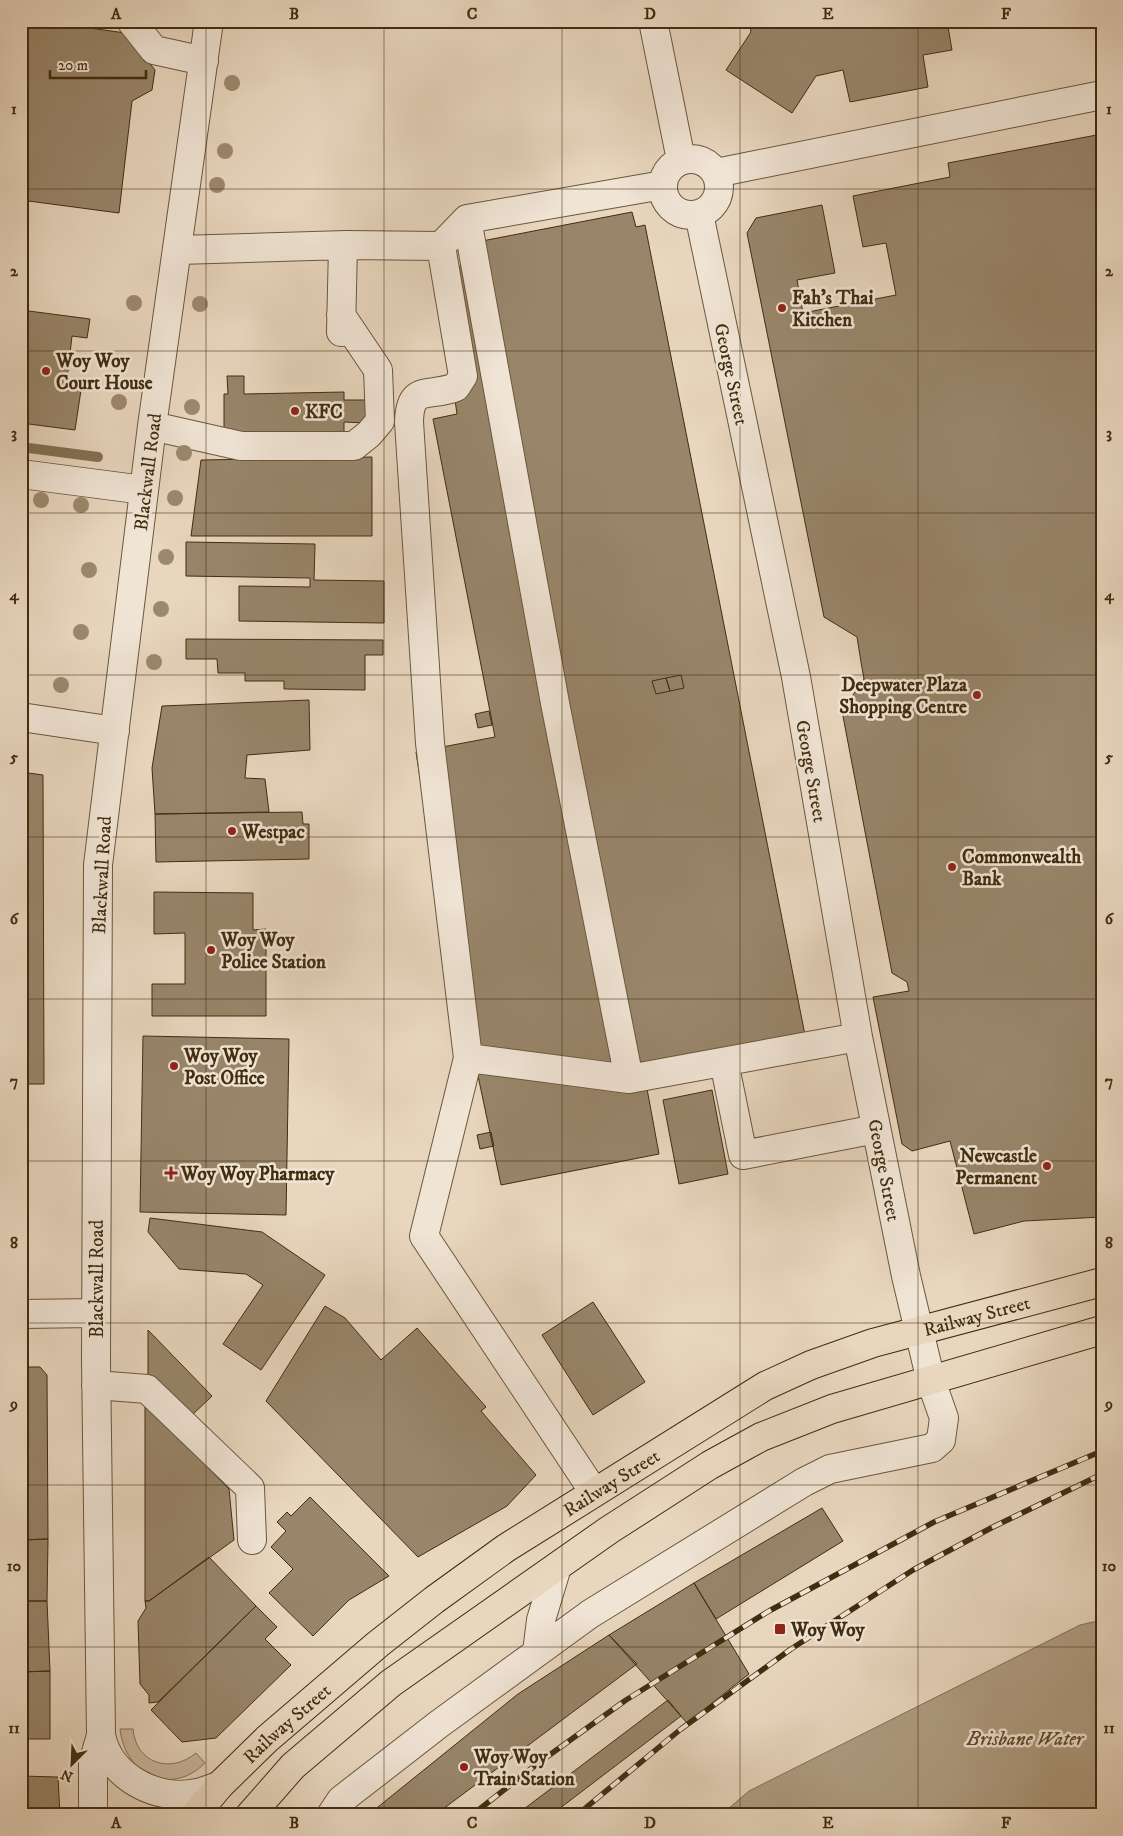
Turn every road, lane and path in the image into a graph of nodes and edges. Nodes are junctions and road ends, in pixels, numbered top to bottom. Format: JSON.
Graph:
{"nodes":[{"id":1,"x":131,"y":21,"type":"edge"},
{"id":2,"x":209,"y":21,"type":"edge"},
{"id":3,"x":653,"y":21,"type":"edge"},
{"id":4,"x":204,"y":61,"type":"junction"},
{"id":5,"x":1102,"y":95,"type":"edge"},
{"id":6,"x":681,"y":160,"type":"junction"},
{"id":7,"x":716,"y":173,"type":"junction"},
{"id":8,"x":663,"y":185,"type":"junction"},
{"id":9,"x":699,"y":214,"type":"junction"},
{"id":10,"x":467,"y":219,"type":"junction"},
{"id":11,"x":343,"y":246,"type":"junction"},
{"id":12,"x":441,"y":246,"type":"junction"},
{"id":13,"x":178,"y":250,"type":"junction"},
{"id":14,"x":152,"y":426,"type":"junction"},
{"id":15,"x":21,"y":474,"type":"edge"},
{"id":16,"x":144,"y":490,"type":"junction"},
{"id":17,"x":21,"y":717,"type":"edge"},
{"id":18,"x":115,"y":731,"type":"junction"},
{"id":19,"x":858,"y":1037,"type":"junction"},
{"id":20,"x":468,"y":1058,"type":"junction"},
{"id":21,"x":724,"y":1062,"type":"junction"},
{"id":22,"x":629,"y":1079,"type":"junction"},
{"id":23,"x":876,"y":1129,"type":"junction"},
{"id":24,"x":1102,"y":1282,"type":"edge"},
{"id":25,"x":96,"y":1313,"type":"junction"},
{"id":26,"x":21,"y":1314,"type":"edge"},
{"id":27,"x":918,"y":1330,"type":"junction"},
{"id":28,"x":1102,"y":1330,"type":"edge"},
{"id":29,"x":932,"y":1381,"type":"junction"},
{"id":30,"x":96,"y":1385,"type":"junction"},
{"id":31,"x":594,"y":1492,"type":"junction"},
{"id":32,"x":252,"y":1540,"type":"dead end"},
{"id":33,"x":556,"y":1567,"type":"junction"},
{"id":34,"x":537,"y":1652,"type":"junction"},
{"id":35,"x":101,"y":1735,"type":"junction"},
{"id":36,"x":219,"y":1786,"type":"junction"},
{"id":37,"x":93,"y":1815,"type":"edge"},
{"id":38,"x":196,"y":1815,"type":"edge"},
{"id":39,"x":250,"y":1815,"type":"edge"},
{"id":40,"x":332,"y":1815,"type":"edge"}],
"edges":[{"from":1,"to":4,"type":"street"},
{"from":2,"to":4,"type":"street","name":"Blackwall Road"},
{"from":3,"to":6,"type":"street"},
{"from":4,"to":13,"type":"street","name":"Blackwall Road"},
{"from":5,"to":7,"type":"street"},
{"from":6,"to":7,"type":"street"},
{"from":6,"to":8,"type":"street"},
{"from":7,"to":9,"type":"street"},
{"from":8,"to":9,"type":"street"},
{"from":8,"to":10,"type":"street"},
{"from":9,"to":19,"type":"street","name":"George Street"},
{"from":10,"to":12,"type":"street"},
{"from":10,"to":22,"type":"street"},
{"from":11,"to":12,"type":"street"},
{"from":11,"to":13,"type":"street"},
{"from":11,"to":14,"type":"street"},
{"from":12,"to":20,"type":"street"},
{"from":13,"to":14,"type":"street","name":"Blackwall Road"},
{"from":14,"to":16,"type":"street","name":"Blackwall Road"},
{"from":15,"to":16,"type":"street"},
{"from":16,"to":18,"type":"street","name":"Blackwall Road"},
{"from":17,"to":18,"type":"street"},
{"from":18,"to":25,"type":"street","name":"Blackwall Road"},
{"from":19,"to":21,"type":"street"},
{"from":19,"to":23,"type":"street","name":"George Street"},
{"from":20,"to":22,"type":"street"},
{"from":20,"to":31,"type":"street"},
{"from":21,"to":22,"type":"street"},
{"from":21,"to":23,"type":"street"},
{"from":23,"to":27,"type":"street","name":"George Street"},
{"from":24,"to":27,"type":"main road","name":"Railway Street"},
{"from":25,"to":26,"type":"street"},
{"from":25,"to":30,"type":"street","name":"Blackwall Road"},
{"from":27,"to":29,"type":"street","name":"George Street"},
{"from":27,"to":31,"type":"main road","name":"Railway Street"},
{"from":28,"to":29,"type":"main road","name":"Railway Street"},
{"from":29,"to":33,"type":"main road","name":"Railway Street"},
{"from":29,"to":34,"type":"street","name":"George Street"},
{"from":30,"to":32,"type":"street"},
{"from":30,"to":35,"type":"street","name":"Blackwall Road"},
{"from":31,"to":36,"type":"main road","name":"Railway Street"},
{"from":33,"to":34,"type":"street"},
{"from":33,"to":39,"type":"main road","name":"Railway Street"},
{"from":34,"to":40,"type":"street","name":"George Street"},
{"from":35,"to":36,"type":"street","name":"Blackwall Road"},
{"from":35,"to":37,"type":"street","name":"Blackwall Road"},
{"from":36,"to":38,"type":"main road","name":"Railway Street"}]}
